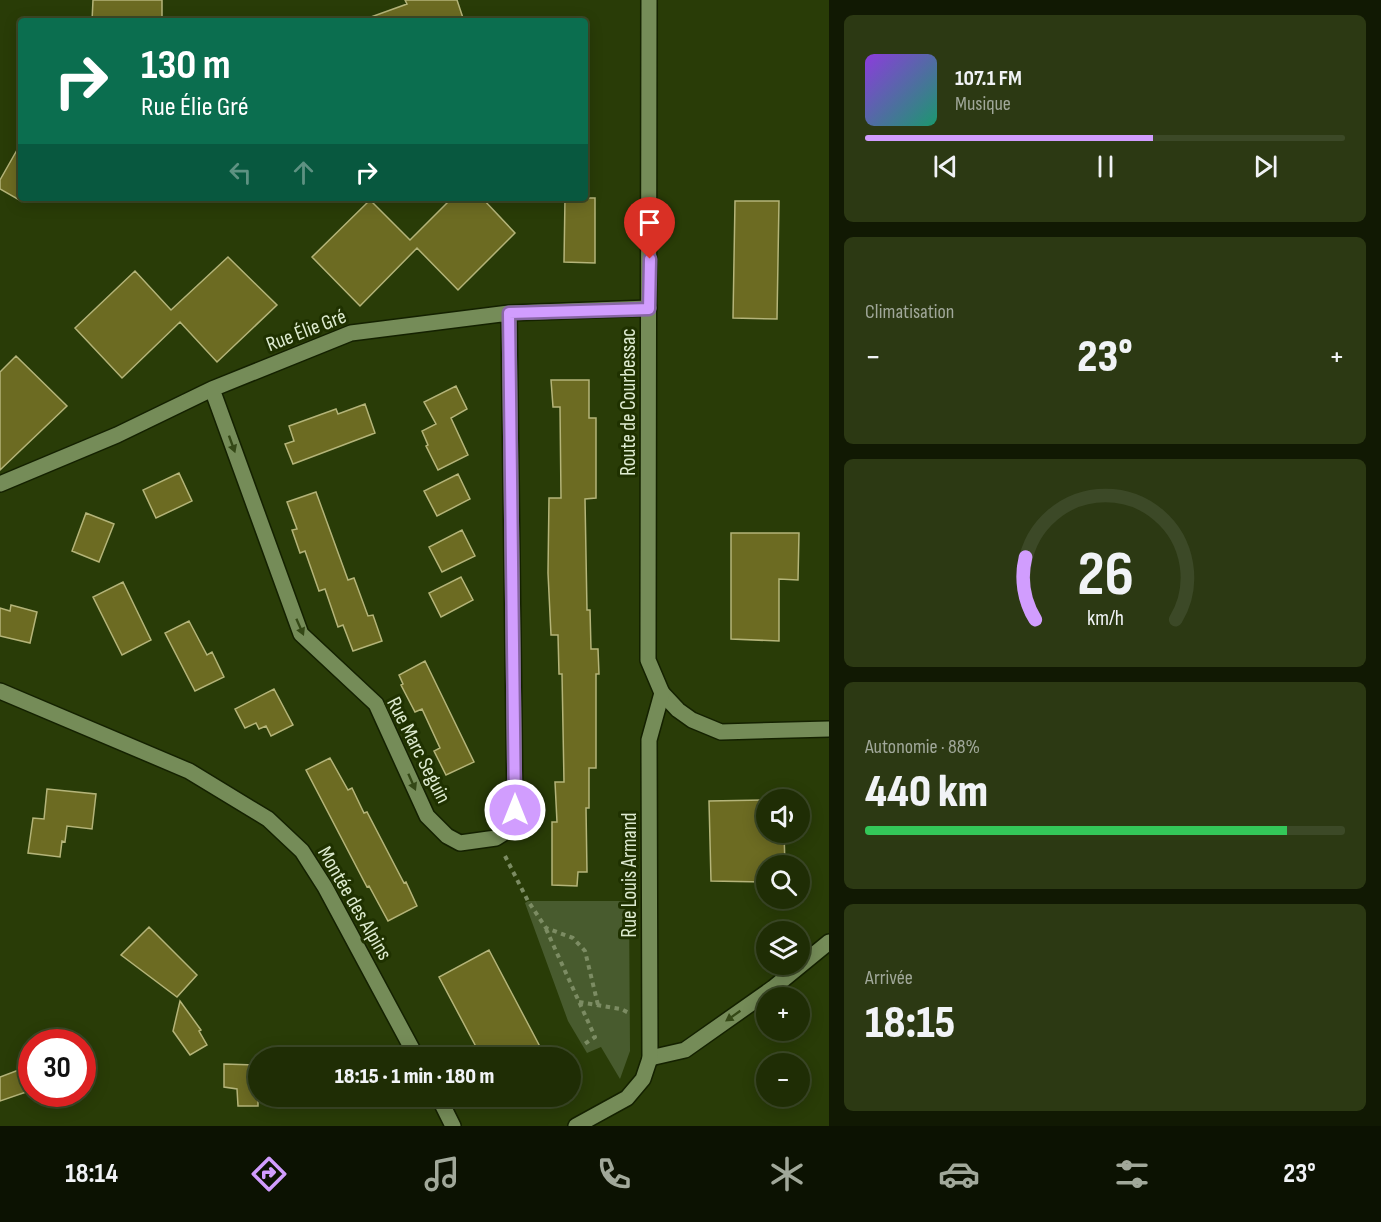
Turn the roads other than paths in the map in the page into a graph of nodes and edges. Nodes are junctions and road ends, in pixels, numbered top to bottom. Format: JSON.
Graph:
{"nodes":[{"id":1,"x":649,"y":0,"type":"edge"},
{"id":2,"x":649,"y":309,"type":"junction"},
{"id":3,"x":509,"y":313,"type":"junction"},
{"id":4,"x":212,"y":389,"type":"junction"},
{"id":5,"x":0,"y":484,"type":"edge"},
{"id":6,"x":0,"y":690,"type":"edge"},
{"id":7,"x":662,"y":693,"type":"junction"},
{"id":8,"x":829,"y":729,"type":"edge"},
{"id":9,"x":829,"y":942,"type":"edge"},
{"id":10,"x":411,"y":1047,"type":"edge"},
{"id":11,"x":650,"y":1058,"type":"junction"},
{"id":12,"x":444,"y":1107,"type":"edge"},
{"id":13,"x":453,"y":1126,"type":"edge"},
{"id":14,"x":576,"y":1126,"type":"edge"}],
"edges":[{"from":1,"to":2,"type":"street","name":"Route de Courbessac"},
{"from":2,"to":3,"type":"street","name":"Rue Élie Gré"},
{"from":2,"to":7,"type":"street","name":"Route de Courbessac"},
{"from":3,"to":4,"type":"street","name":"Rue Élie Gré"},
{"from":4,"to":3,"type":"street","name":"Rue Marc Seguin","one_way":true},
{"from":4,"to":5,"type":"street","name":"Rue Élie Gré"},
{"from":6,"to":10,"type":"street","name":"Montée des Alpins"},
{"from":7,"to":8,"type":"street"},
{"from":7,"to":11,"type":"street","name":"Rue Louis Armand"},
{"from":9,"to":11,"type":"street","one_way":true},
{"from":11,"to":14,"type":"street"},
{"from":12,"to":13,"type":"street"}]}
